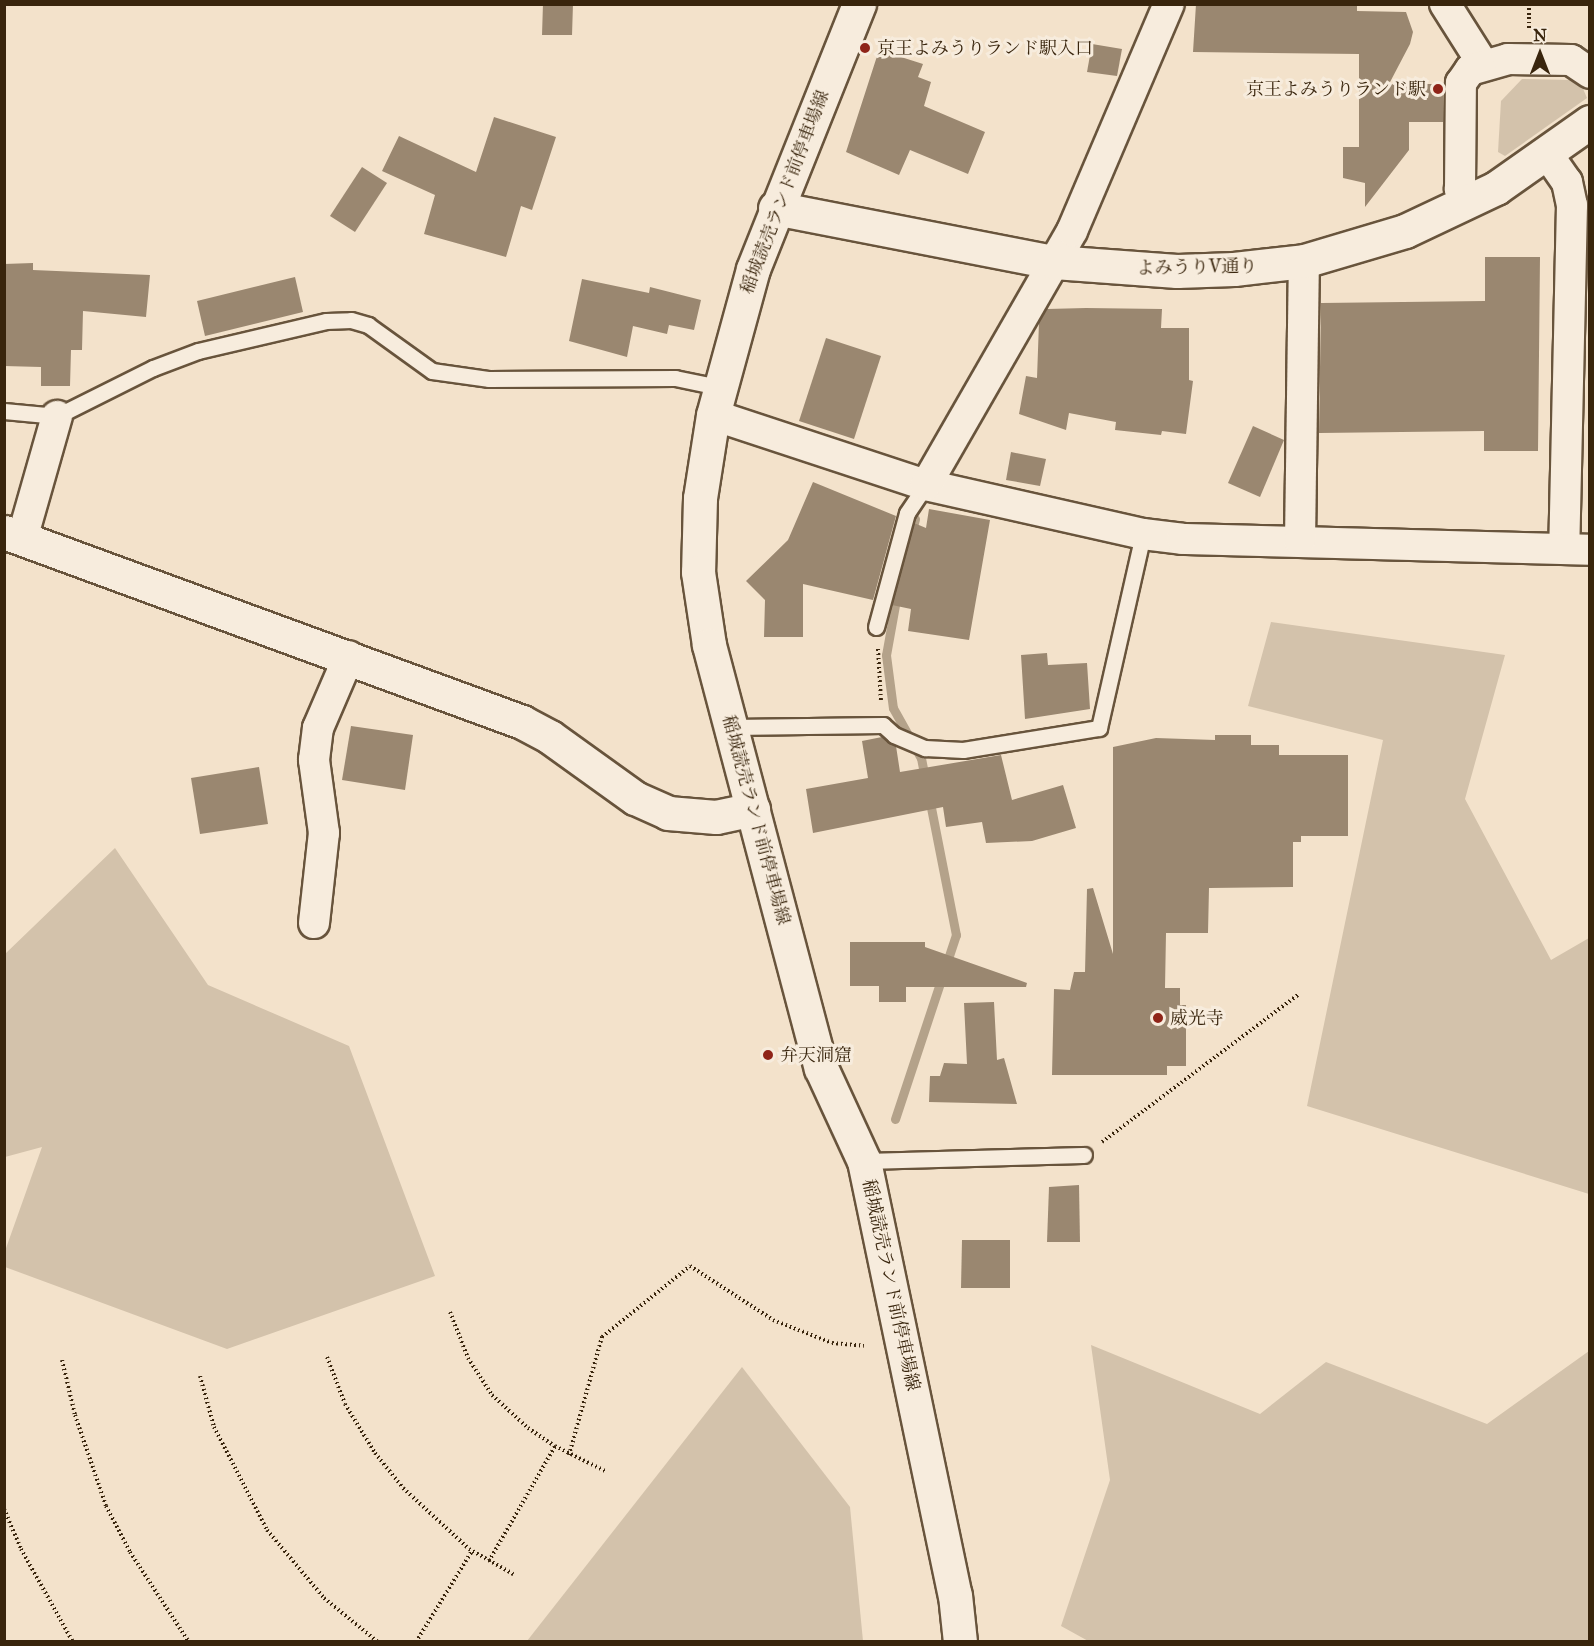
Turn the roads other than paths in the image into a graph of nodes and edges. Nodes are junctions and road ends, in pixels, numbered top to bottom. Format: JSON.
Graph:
{"nodes":[{"id":1,"x":859,"y":4,"type":"edge"},
{"id":2,"x":1169,"y":4,"type":"edge"},
{"id":3,"x":1445,"y":4,"type":"edge"},
{"id":4,"x":1483,"y":64,"type":"junction"},
{"id":5,"x":1590,"y":73,"type":"edge"},
{"id":6,"x":1590,"y":122,"type":"edge"},
{"id":7,"x":1548,"y":155,"type":"junction"},
{"id":8,"x":1467,"y":203,"type":"junction"},
{"id":9,"x":775,"y":208,"type":"junction"},
{"id":10,"x":1304,"y":261,"type":"junction"},
{"id":11,"x":1054,"y":262,"type":"junction"},
{"id":12,"x":716,"y":401,"type":"junction"},
{"id":13,"x":4,"y":411,"type":"edge"},
{"id":14,"x":57,"y":416,"type":"junction"},
{"id":15,"x":926,"y":485,"type":"junction"},
{"id":16,"x":1143,"y":534,"type":"junction"},
{"id":17,"x":13,"y":535,"type":"edge"},
{"id":18,"x":1300,"y":541,"type":"junction"},
{"id":19,"x":1577,"y":550,"type":"edge"},
{"id":20,"x":876,"y":627,"type":"road end"},
{"id":21,"x":349,"y":656,"type":"junction"},
{"id":22,"x":732,"y":727,"type":"junction"},
{"id":23,"x":753,"y":809,"type":"junction"},
{"id":24,"x":314,"y":923,"type":"dead end"},
{"id":25,"x":1084,"y":1155,"type":"road end"},
{"id":26,"x":864,"y":1161,"type":"junction"},
{"id":27,"x":960,"y":1641,"type":"edge"}],
"edges":[{"from":1,"to":9,"type":"main road","name":"稲城読売ランド前停車場線"},
{"from":2,"to":11,"type":"street"},
{"from":3,"to":4,"type":"street"},
{"from":4,"to":5,"type":"street"},
{"from":4,"to":8,"type":"street"},
{"from":6,"to":7,"type":"main road","name":"よみうりV通り"},
{"from":7,"to":8,"type":"main road","name":"よみうりV通り"},
{"from":7,"to":19,"type":"street"},
{"from":8,"to":10,"type":"main road","name":"よみうりV通り"},
{"from":9,"to":11,"type":"main road","name":"よみうりV通り"},
{"from":9,"to":12,"type":"main road","name":"稲城読売ランド前停車場線"},
{"from":10,"to":11,"type":"main road","name":"よみうりV通り"},
{"from":10,"to":18,"type":"street"},
{"from":11,"to":15,"type":"street"},
{"from":12,"to":14,"type":"lane"},
{"from":12,"to":15,"type":"street"},
{"from":12,"to":22,"type":"main road","name":"稲城読売ランド前停車場線"},
{"from":13,"to":14,"type":"lane"},
{"from":14,"to":17,"type":"street"},
{"from":15,"to":16,"type":"street"},
{"from":15,"to":20,"type":"lane"},
{"from":16,"to":18,"type":"street"},
{"from":16,"to":22,"type":"lane"},
{"from":17,"to":21,"type":"main road"},
{"from":18,"to":19,"type":"street"},
{"from":21,"to":23,"type":"main road"},
{"from":21,"to":24,"type":"street"},
{"from":22,"to":23,"type":"main road","name":"稲城読売ランド前停車場線"},
{"from":23,"to":26,"type":"main road","name":"稲城読売ランド前停車場線"},
{"from":25,"to":26,"type":"lane"},
{"from":26,"to":27,"type":"main road","name":"稲城読売ランド前停車場線"}]}
